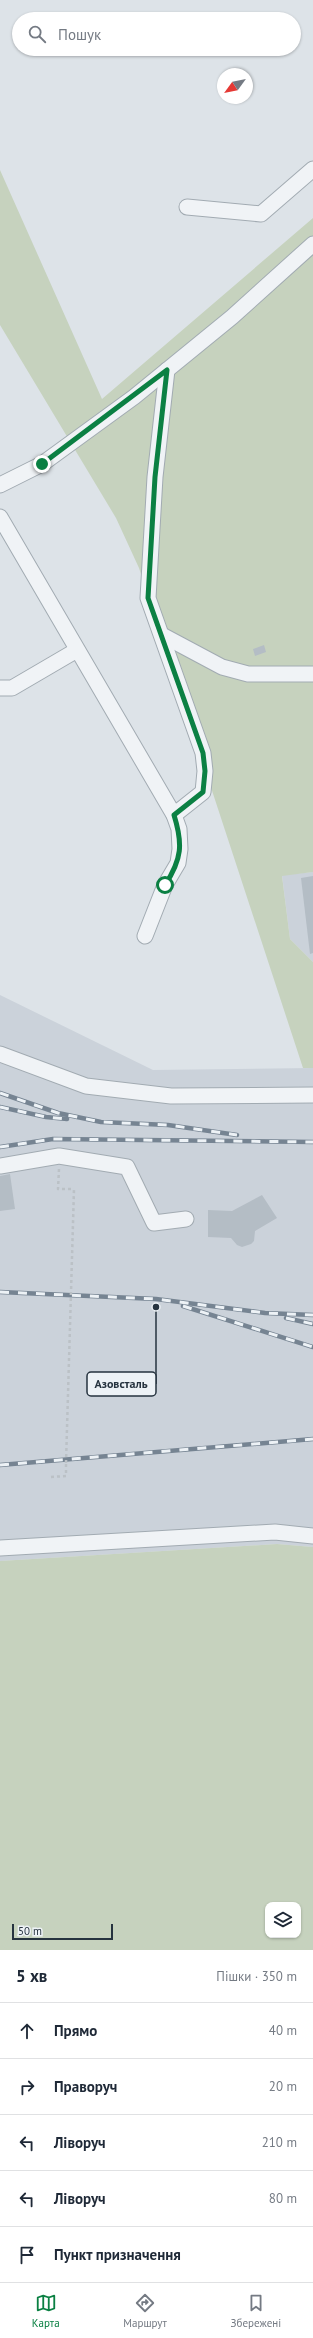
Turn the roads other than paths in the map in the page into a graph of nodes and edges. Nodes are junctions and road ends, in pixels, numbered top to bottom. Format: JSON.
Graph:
{"nodes":[{"id":1,"x":313,"y":169,"type":"edge"},
{"id":2,"x":187,"y":207,"type":"dead end"},
{"id":3,"x":313,"y":244,"type":"edge"},
{"id":4,"x":167,"y":370,"type":"junction"},
{"id":5,"x":0,"y":485,"type":"edge"},
{"id":6,"x":0,"y":517,"type":"edge"},
{"id":7,"x":162,"y":635,"type":"junction"},
{"id":8,"x":77,"y":650,"type":"junction"},
{"id":9,"x":313,"y":674,"type":"edge"},
{"id":10,"x":0,"y":688,"type":"edge"},
{"id":11,"x":174,"y":815,"type":"junction"},
{"id":12,"x":145,"y":936,"type":"dead end"},
{"id":13,"x":0,"y":1054,"type":"edge"},
{"id":14,"x":313,"y":1096,"type":"edge"},
{"id":15,"x":0,"y":1166,"type":"edge"},
{"id":16,"x":186,"y":1219,"type":"dead end"},
{"id":17,"x":313,"y":1536,"type":"edge"},
{"id":18,"x":0,"y":1548,"type":"edge"}],
"edges":[{"from":1,"to":2,"type":"lane"},
{"from":3,"to":4,"type":"lane"},
{"from":4,"to":5,"type":"lane"},
{"from":4,"to":7,"type":"lane"},
{"from":6,"to":8,"type":"lane"},
{"from":7,"to":9,"type":"lane"},
{"from":7,"to":11,"type":"lane"},
{"from":8,"to":10,"type":"lane"},
{"from":8,"to":11,"type":"lane"},
{"from":11,"to":12,"type":"lane"},
{"from":13,"to":14,"type":"lane"},
{"from":15,"to":16,"type":"lane"},
{"from":17,"to":18,"type":"lane"}]}
